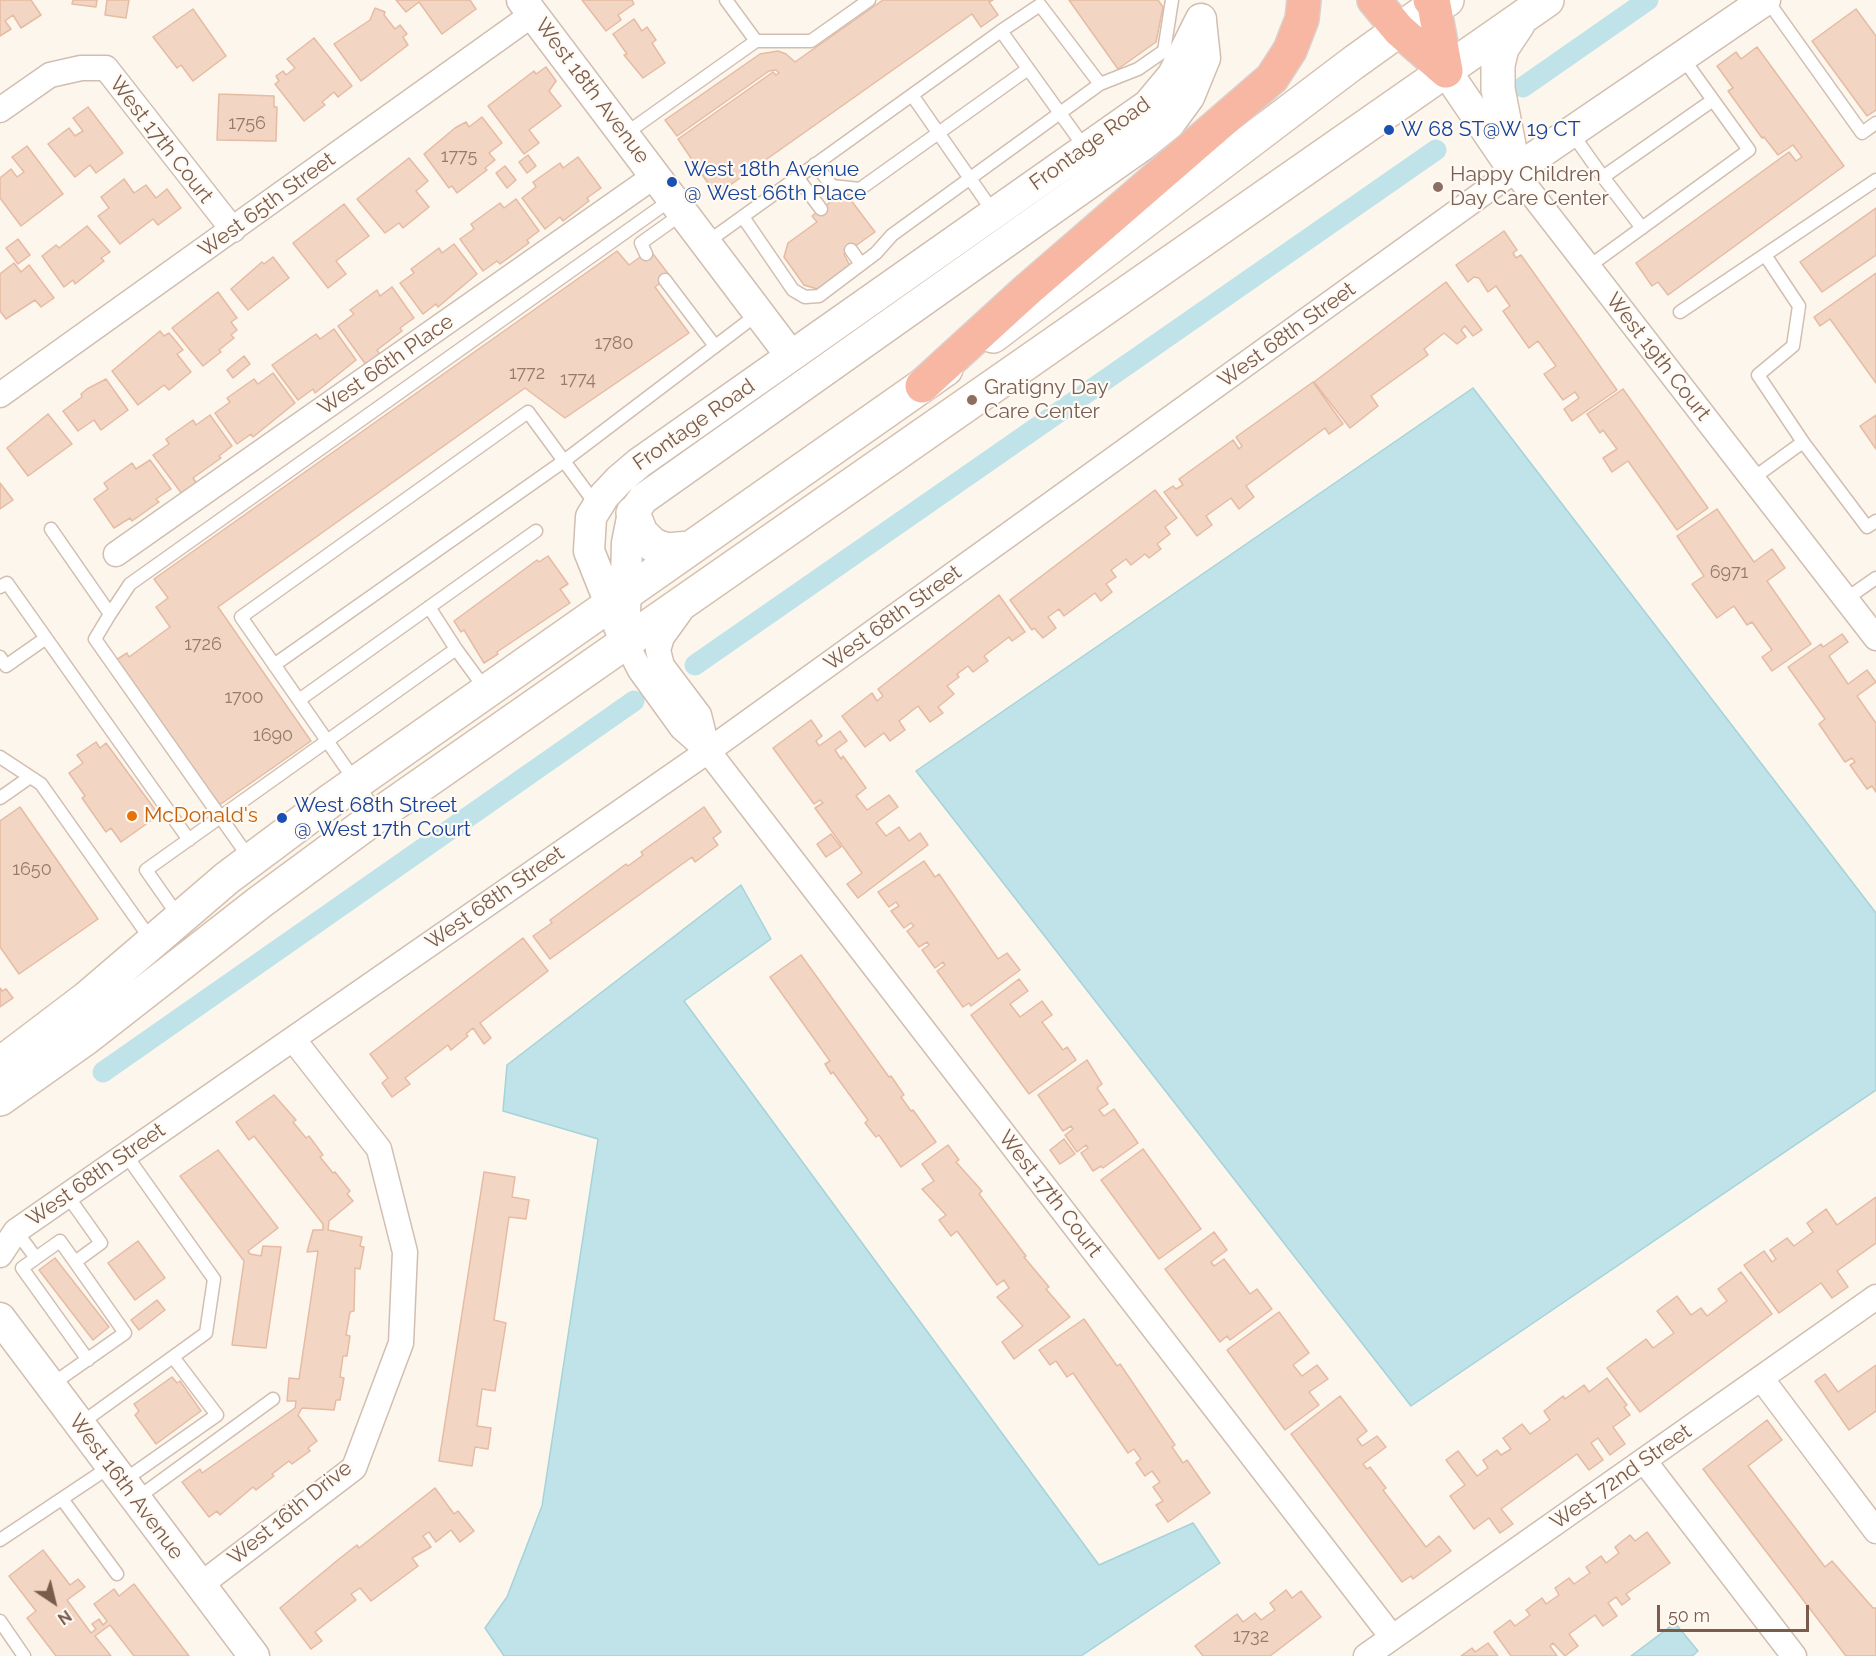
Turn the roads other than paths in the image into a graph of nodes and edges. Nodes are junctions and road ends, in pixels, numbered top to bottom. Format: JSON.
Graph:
{"nodes":[{"id":1,"x":726,"y":0,"type":"edge"},
{"id":2,"x":869,"y":0,"type":"edge"},
{"id":3,"x":1172,"y":0,"type":"edge"},
{"id":4,"x":1304,"y":0,"type":"edge"},
{"id":5,"x":1374,"y":0,"type":"edge"},
{"id":6,"x":1766,"y":0,"type":"edge"},
{"id":7,"x":1437,"y":1,"type":"edge"},
{"id":8,"x":528,"y":7,"type":"edge"},
{"id":9,"x":1534,"y":9,"type":"edge"},
{"id":10,"x":1199,"y":10,"type":"edge"},
{"id":11,"x":1399,"y":30,"type":"junction"},
{"id":12,"x":1001,"y":31,"type":"junction"},
{"id":13,"x":756,"y":41,"type":"junction"},
{"id":14,"x":1682,"y":57,"type":"junction"},
{"id":15,"x":1028,"y":69,"type":"junction"},
{"id":16,"x":1446,"y":71,"type":"junction"},
{"id":17,"x":1100,"y":84,"type":"junction"},
{"id":18,"x":912,"y":95,"type":"junction"},
{"id":19,"x":1713,"y":100,"type":"junction"},
{"id":20,"x":0,"y":110,"type":"edge"},
{"id":21,"x":1060,"y":114,"type":"junction"},
{"id":22,"x":1876,"y":123,"type":"edge"},
{"id":23,"x":1571,"y":132,"type":"junction"},
{"id":24,"x":939,"y":133,"type":"junction"},
{"id":25,"x":625,"y":134,"type":"junction"},
{"id":26,"x":1094,"y":161,"type":"junction"},
{"id":27,"x":815,"y":164,"type":"junction"},
{"id":28,"x":1514,"y":171,"type":"junction"},
{"id":29,"x":796,"y":177,"type":"junction"},
{"id":30,"x":1603,"y":177,"type":"junction"},
{"id":31,"x":971,"y":178,"type":"junction"},
{"id":32,"x":1876,"y":180,"type":"edge"},
{"id":33,"x":671,"y":195,"type":"junction"},
{"id":34,"x":821,"y":209,"type":"dead end"},
{"id":35,"x":994,"y":213,"type":"junction"},
{"id":36,"x":742,"y":216,"type":"junction"},
{"id":37,"x":1642,"y":228,"type":"junction"},
{"id":38,"x":232,"y":230,"type":"junction"},
{"id":39,"x":706,"y":243,"type":"junction"},
{"id":40,"x":851,"y":249,"type":"dead end"},
{"id":41,"x":646,"y":254,"type":"dead end"},
{"id":42,"x":1765,"y":255,"type":"junction"},
{"id":43,"x":861,"y":264,"type":"junction"},
{"id":44,"x":1588,"y":267,"type":"junction"},
{"id":45,"x":665,"y":280,"type":"dead end"},
{"id":46,"x":1680,"y":312,"type":"dead end"},
{"id":47,"x":759,"y":314,"type":"junction"},
{"id":48,"x":715,"y":346,"type":"junction"},
{"id":49,"x":791,"y":357,"type":"junction"},
{"id":50,"x":922,"y":386,"type":"junction"},
{"id":51,"x":0,"y":394,"type":"edge"},
{"id":52,"x":773,"y":405,"type":"junction"},
{"id":53,"x":1803,"y":441,"type":"junction"},
{"id":54,"x":564,"y":461,"type":"junction"},
{"id":55,"x":1752,"y":478,"type":"junction"},
{"id":56,"x":594,"y":512,"type":"junction"},
{"id":57,"x":633,"y":513,"type":"junction"},
{"id":58,"x":1876,"y":521,"type":"edge"},
{"id":59,"x":51,"y":529,"type":"dead end"},
{"id":60,"x":536,"y":531,"type":"dead end"},
{"id":61,"x":690,"y":548,"type":"junction"},
{"id":62,"x":116,"y":554,"type":"dead end"},
{"id":63,"x":1876,"y":578,"type":"edge"},
{"id":64,"x":0,"y":587,"type":"edge"},
{"id":65,"x":696,"y":591,"type":"junction"},
{"id":66,"x":618,"y":599,"type":"junction"},
{"id":67,"x":1846,"y":599,"type":"junction"},
{"id":68,"x":429,"y":607,"type":"junction"},
{"id":69,"x":110,"y":614,"type":"junction"},
{"id":70,"x":46,"y":638,"type":"junction"},
{"id":71,"x":1876,"y":638,"type":"edge"},
{"id":72,"x":624,"y":641,"type":"junction"},
{"id":73,"x":456,"y":649,"type":"junction"},
{"id":74,"x":0,"y":657,"type":"edge"},
{"id":75,"x":274,"y":665,"type":"junction"},
{"id":76,"x":487,"y":691,"type":"junction"},
{"id":77,"x":299,"y":700,"type":"junction"},
{"id":78,"x":328,"y":741,"type":"junction"},
{"id":79,"x":708,"y":751,"type":"junction"},
{"id":80,"x":0,"y":757,"type":"edge"},
{"id":81,"x":30,"y":777,"type":"junction"},
{"id":82,"x":357,"y":783,"type":"junction"},
{"id":83,"x":0,"y":798,"type":"edge"},
{"id":84,"x":378,"y":814,"type":"junction"},
{"id":85,"x":220,"y":818,"type":"junction"},
{"id":86,"x":189,"y":840,"type":"junction"},
{"id":87,"x":251,"y":860,"type":"junction"},
{"id":88,"x":180,"y":918,"type":"junction"},
{"id":89,"x":153,"y":942,"type":"junction"},
{"id":90,"x":292,"y":1039,"type":"junction"},
{"id":91,"x":0,"y":1064,"type":"edge"},
{"id":92,"x":0,"y":1099,"type":"edge"},
{"id":93,"x":126,"y":1155,"type":"junction"},
{"id":94,"x":68,"y":1196,"type":"junction"},
{"id":95,"x":8,"y":1231,"type":"edge"},
{"id":96,"x":0,"y":1255,"type":"edge"},
{"id":97,"x":36,"y":1258,"type":"junction"},
{"id":98,"x":75,"y":1262,"type":"junction"},
{"id":99,"x":1876,"y":1297,"type":"edge"},
{"id":100,"x":0,"y":1318,"type":"edge"},
{"id":101,"x":173,"y":1357,"type":"junction"},
{"id":102,"x":88,"y":1360,"type":"junction"},
{"id":103,"x":1761,"y":1378,"type":"junction"},
{"id":104,"x":51,"y":1386,"type":"junction"},
{"id":105,"x":273,"y":1399,"type":"dead end"},
{"id":106,"x":79,"y":1424,"type":"junction"},
{"id":107,"x":1645,"y":1462,"type":"junction"},
{"id":108,"x":123,"y":1483,"type":"junction"},
{"id":109,"x":62,"y":1499,"type":"junction"},
{"id":110,"x":1876,"y":1531,"type":"edge"},
{"id":111,"x":0,"y":1540,"type":"edge"},
{"id":112,"x":117,"y":1574,"type":"dead end"},
{"id":113,"x":200,"y":1586,"type":"junction"},
{"id":114,"x":0,"y":1621,"type":"edge"},
{"id":115,"x":1392,"y":1637,"type":"junction"},
{"id":116,"x":24,"y":1656,"type":"edge"},
{"id":117,"x":254,"y":1656,"type":"edge"},
{"id":118,"x":1366,"y":1656,"type":"edge"},
{"id":119,"x":1794,"y":1656,"type":"edge"}],
"edges":[{"from":1,"to":13,"type":"lane"},
{"from":2,"to":13,"type":"lane"},
{"from":3,"to":17,"type":"lane"},
{"from":4,"to":50,"type":"highway"},
{"from":5,"to":11,"type":"highway"},
{"from":6,"to":14,"type":"street","name":"West 68th Street"},
{"from":6,"to":22,"type":"lane"},
{"from":7,"to":11,"type":"main road"},
{"from":7,"to":16,"type":"highway"},
{"from":8,"to":25,"type":"street","name":"West 18th Avenue"},
{"from":8,"to":38,"type":"street","name":"West 65th Street"},
{"from":9,"to":16,"type":"main road"},
{"from":9,"to":28,"type":"main road"},
{"from":10,"to":26,"type":"street","name":"Frontage Road"},
{"from":11,"to":16,"type":"highway"},
{"from":11,"to":50,"type":"main road"},
{"from":12,"to":15,"type":"lane"},
{"from":12,"to":17,"type":"lane"},
{"from":12,"to":18,"type":"lane"},
{"from":13,"to":25,"type":"lane"},
{"from":14,"to":19,"type":"lane"},
{"from":14,"to":23,"type":"street","name":"West 68th Street"},
{"from":15,"to":21,"type":"lane"},
{"from":15,"to":24,"type":"lane"},
{"from":16,"to":28,"type":"street","name":"West 19th Court"},
{"from":16,"to":65,"type":"main road"},
{"from":17,"to":21,"type":"lane"},
{"from":18,"to":24,"type":"lane"},
{"from":18,"to":27,"type":"lane"},
{"from":19,"to":30,"type":"lane"},
{"from":19,"to":37,"type":"lane"},
{"from":20,"to":38,"type":"street","name":"West 17th Court"},
{"from":21,"to":26,"type":"lane"},
{"from":21,"to":31,"type":"lane"},
{"from":23,"to":28,"type":"street","name":"West 68th Street"},
{"from":23,"to":30,"type":"lane"},
{"from":24,"to":27,"type":"lane"},
{"from":24,"to":31,"type":"lane"},
{"from":25,"to":33,"type":"street","name":"West 18th Avenue"},
{"from":26,"to":35,"type":"street","name":"Frontage Road"},
{"from":26,"to":52,"type":"street","name":"Frontage Road"},
{"from":27,"to":29,"type":"lane"},
{"from":28,"to":44,"type":"street","name":"West 19th Court"},
{"from":28,"to":79,"type":"street","name":"West 68th Street"},
{"from":29,"to":34,"type":"lane"},
{"from":29,"to":36,"type":"lane"},
{"from":30,"to":37,"type":"lane"},
{"from":31,"to":35,"type":"lane"},
{"from":31,"to":43,"type":"lane"},
{"from":32,"to":42,"type":"lane"},
{"from":33,"to":39,"type":"street","name":"West 18th Avenue"},
{"from":33,"to":41,"type":"lane"},
{"from":33,"to":62,"type":"street","name":"West 66th Place"},
{"from":33,"to":69,"type":"lane"},
{"from":35,"to":49,"type":"street","name":"Frontage Road"},
{"from":36,"to":39,"type":"lane"},
{"from":36,"to":43,"type":"lane"},
{"from":37,"to":44,"type":"lane"},
{"from":38,"to":51,"type":"street","name":"West 65th Street"},
{"from":39,"to":47,"type":"street","name":"West 18th Avenue"},
{"from":40,"to":43,"type":"lane"},
{"from":42,"to":46,"type":"lane"},
{"from":42,"to":53,"type":"lane"},
{"from":44,"to":55,"type":"street","name":"West 19th Court"},
{"from":45,"to":48,"type":"lane"},
{"from":47,"to":48,"type":"lane"},
{"from":47,"to":49,"type":"street","name":"West 18th Avenue"},
{"from":48,"to":54,"type":"lane"},
{"from":49,"to":52,"type":"street"},
{"from":49,"to":56,"type":"street","name":"Frontage Road"},
{"from":50,"to":61,"type":"main road"},
{"from":52,"to":57,"type":"street","name":"Frontage Road"},
{"from":53,"to":55,"type":"lane"},
{"from":53,"to":58,"type":"lane"},
{"from":54,"to":56,"type":"lane"},
{"from":54,"to":75,"type":"lane"},
{"from":54,"to":75,"type":"lane"},
{"from":55,"to":67,"type":"street","name":"West 19th Court"},
{"from":56,"to":66,"type":"street"},
{"from":57,"to":61,"type":"main road"},
{"from":57,"to":66,"type":"street"},
{"from":59,"to":69,"type":"lane"},
{"from":60,"to":68,"type":"lane"},
{"from":61,"to":66,"type":"main road"},
{"from":63,"to":67,"type":"lane"},
{"from":64,"to":70,"type":"lane"},
{"from":65,"to":72,"type":"main road"},
{"from":65,"to":79,"type":"street","name":"West 17th Court"},
{"from":66,"to":72,"type":"street"},
{"from":66,"to":76,"type":"main road"},
{"from":67,"to":71,"type":"street","name":"West 19th Court"},
{"from":68,"to":73,"type":"lane"},
{"from":68,"to":77,"type":"lane"},
{"from":69,"to":85,"type":"lane"},
{"from":70,"to":74,"type":"lane"},
{"from":70,"to":86,"type":"lane"},
{"from":72,"to":79,"type":"street","name":"West 17th Court"},
{"from":72,"to":84,"type":"main road"},
{"from":73,"to":76,"type":"lane"},
{"from":73,"to":78,"type":"lane"},
{"from":75,"to":77,"type":"lane"},
{"from":76,"to":82,"type":"main road"},
{"from":77,"to":78,"type":"lane"},
{"from":78,"to":82,"type":"lane"},
{"from":78,"to":85,"type":"lane"},
{"from":79,"to":90,"type":"street","name":"West 68th Street"},
{"from":79,"to":115,"type":"street","name":"West 17th Court"},
{"from":80,"to":81,"type":"lane"},
{"from":81,"to":83,"type":"lane"},
{"from":81,"to":89,"type":"lane"},
{"from":82,"to":84,"type":"lane"},
{"from":82,"to":87,"type":"main road"},
{"from":84,"to":92,"type":"main road"},
{"from":85,"to":86,"type":"lane"},
{"from":85,"to":87,"type":"lane"},
{"from":86,"to":88,"type":"lane"},
{"from":87,"to":88,"type":"main road"},
{"from":88,"to":89,"type":"main road"},
{"from":89,"to":91,"type":"main road"},
{"from":90,"to":93,"type":"street","name":"West 68th Street"},
{"from":90,"to":113,"type":"street","name":"West 16th Drive"},
{"from":93,"to":94,"type":"street","name":"West 68th Street"},
{"from":93,"to":101,"type":"lane"},
{"from":94,"to":95,"type":"street","name":"West 68th Street"},
{"from":94,"to":98,"type":"lane"},
{"from":95,"to":96,"type":"street","name":"West 68th Street"},
{"from":95,"to":97,"type":"lane"},
{"from":97,"to":98,"type":"lane"},
{"from":97,"to":102,"type":"lane"},
{"from":98,"to":102,"type":"lane"},
{"from":99,"to":103,"type":"street","name":"West 72nd Street"},
{"from":100,"to":104,"type":"street","name":"West 16th Avenue"},
{"from":101,"to":106,"type":"lane"},
{"from":101,"to":108,"type":"lane"},
{"from":102,"to":104,"type":"lane"},
{"from":103,"to":107,"type":"street","name":"West 72nd Street"},
{"from":103,"to":110,"type":"street"},
{"from":104,"to":106,"type":"street","name":"West 16th Avenue"},
{"from":105,"to":108,"type":"lane"},
{"from":106,"to":108,"type":"street","name":"West 16th Avenue"},
{"from":107,"to":115,"type":"street","name":"West 72nd Street"},
{"from":107,"to":119,"type":"street"},
{"from":108,"to":109,"type":"lane"},
{"from":108,"to":113,"type":"street","name":"West 16th Avenue"},
{"from":109,"to":111,"type":"lane"},
{"from":109,"to":112,"type":"lane"},
{"from":113,"to":117,"type":"street","name":"West 16th Avenue"},
{"from":114,"to":116,"type":"lane"},
{"from":115,"to":118,"type":"street","name":"West 72nd Street"}]}
